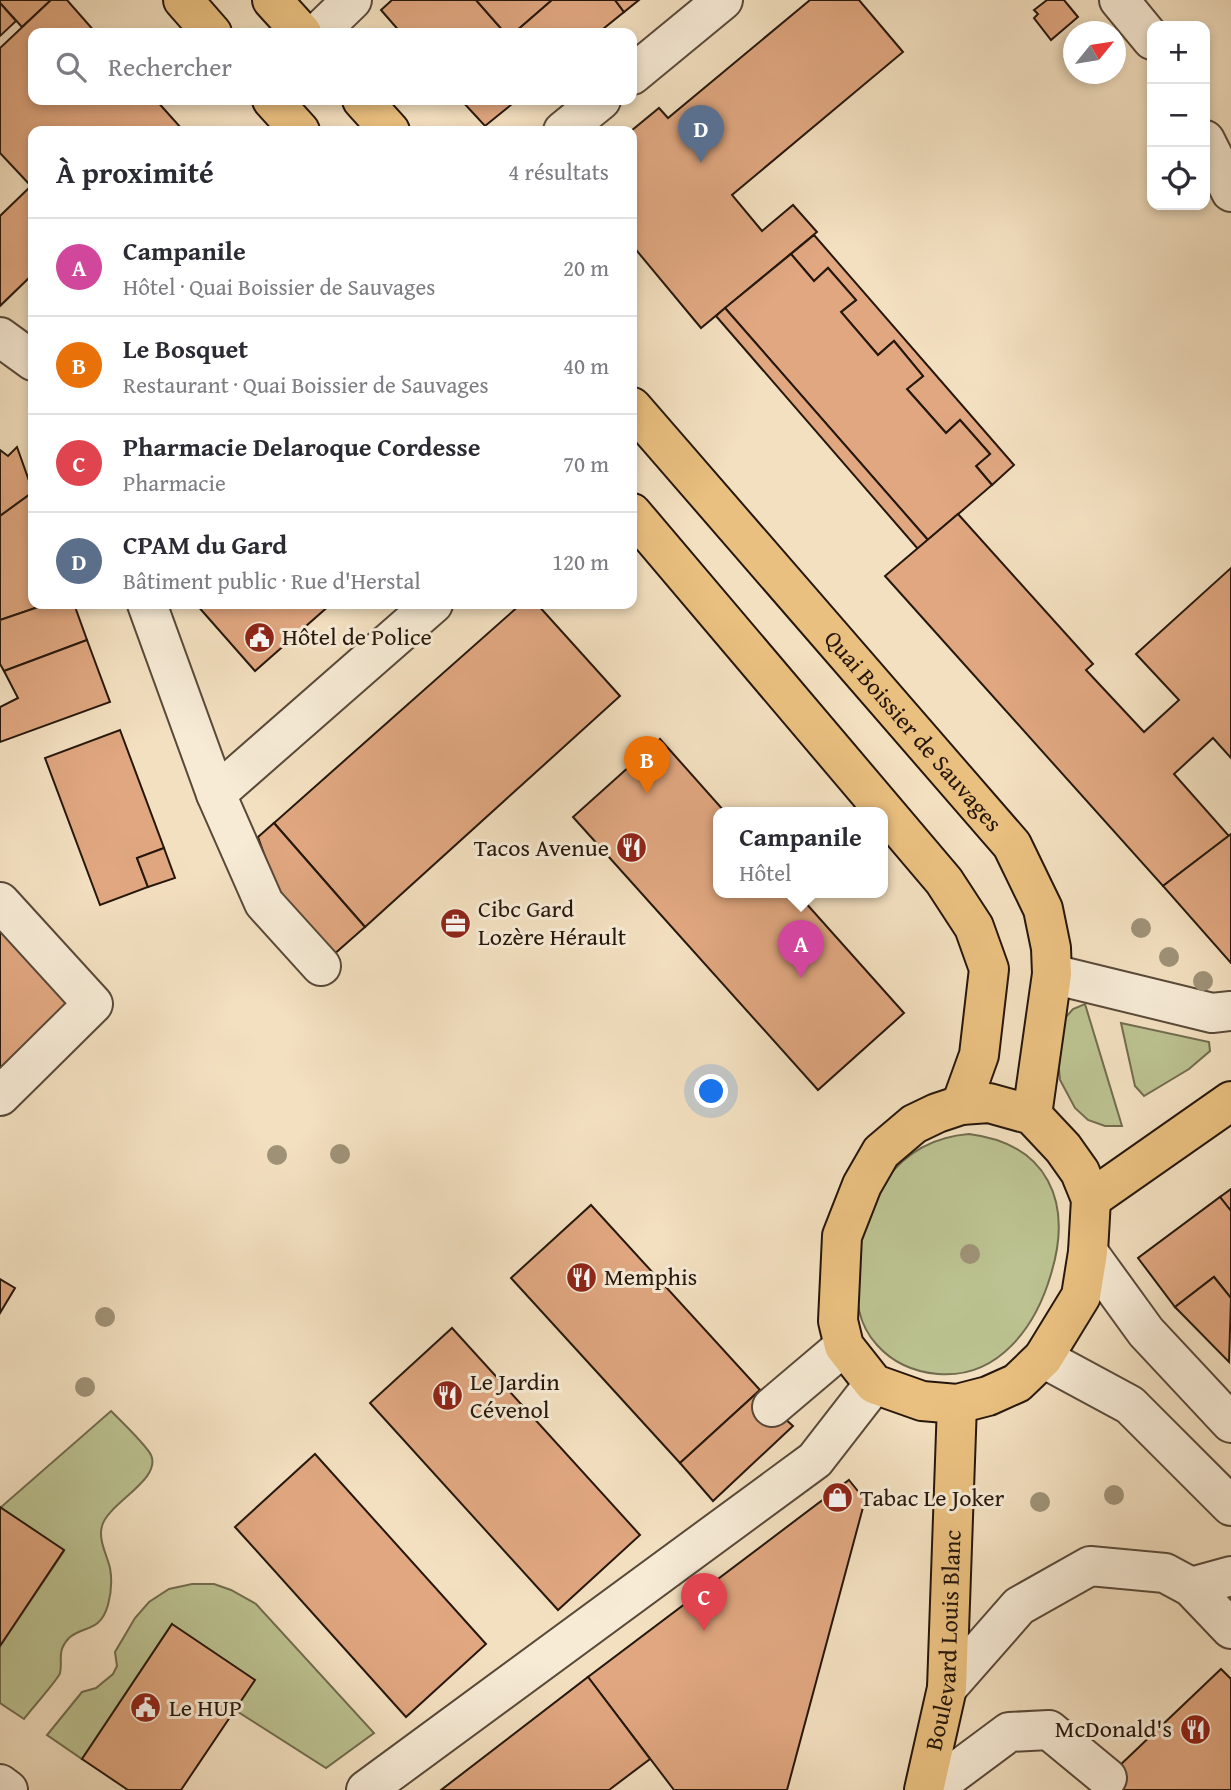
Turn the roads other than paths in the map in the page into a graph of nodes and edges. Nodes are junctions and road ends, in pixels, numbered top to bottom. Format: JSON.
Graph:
{"nodes":[{"id":1,"x":183,"y":0,"type":"edge"},
{"id":2,"x":272,"y":0,"type":"edge"},
{"id":3,"x":352,"y":0,"type":"edge"},
{"id":4,"x":723,"y":0,"type":"edge"},
{"id":5,"x":1119,"y":0,"type":"edge"},
{"id":6,"x":208,"y":28,"type":"edge"},
{"id":7,"x":297,"y":28,"type":"edge"},
{"id":8,"x":323,"y":28,"type":"edge"},
{"id":9,"x":1147,"y":34,"type":"edge"},
{"id":10,"x":637,"y":71,"type":"edge"},
{"id":11,"x":367,"y":105,"type":"edge"},
{"id":12,"x":595,"y":105,"type":"edge"},
{"id":13,"x":385,"y":126,"type":"edge"},
{"id":14,"x":569,"y":126,"type":"edge"},
{"id":15,"x":1208,"y":147,"type":"edge"},
{"id":16,"x":1231,"y":192,"type":"edge"},
{"id":17,"x":0,"y":337,"type":"edge"},
{"id":18,"x":28,"y":357,"type":"edge"},
{"id":19,"x":637,"y":413,"type":"edge"},
{"id":20,"x":637,"y":519,"type":"edge"},
{"id":21,"x":149,"y":609,"type":"edge"},
{"id":22,"x":427,"y":609,"type":"edge"},
{"id":23,"x":216,"y":794,"type":"junction"},
{"id":24,"x":881,"y":807,"type":"edge"},
{"id":25,"x":888,"y":815,"type":"edge"},
{"id":26,"x":0,"y":902,"type":"edge"},
{"id":27,"x":321,"y":965,"type":"dead end"},
{"id":28,"x":1052,"y":974,"type":"junction"},
{"id":29,"x":1231,"y":1011,"type":"edge"},
{"id":30,"x":0,"y":1096,"type":"edge"},
{"id":31,"x":1231,"y":1101,"type":"edge"},
{"id":32,"x":961,"y":1105,"type":"junction"},
{"id":33,"x":1032,"y":1115,"type":"junction"},
{"id":34,"x":1091,"y":1199,"type":"junction"},
{"id":35,"x":1088,"y":1252,"type":"junction"},
{"id":36,"x":844,"y":1346,"type":"junction"},
{"id":37,"x":1043,"y":1358,"type":"junction"},
{"id":38,"x":874,"y":1384,"type":"junction"},
{"id":39,"x":957,"y":1404,"type":"junction"},
{"id":40,"x":772,"y":1407,"type":"dead end"},
{"id":41,"x":1231,"y":1423,"type":"edge"},
{"id":42,"x":1231,"y":1506,"type":"edge"},
{"id":43,"x":1231,"y":1576,"type":"edge"},
{"id":44,"x":1191,"y":1587,"type":"junction"},
{"id":45,"x":1231,"y":1629,"type":"edge"},
{"id":46,"x":947,"y":1688,"type":"junction"},
{"id":47,"x":1107,"y":1778,"type":"dead end"},
{"id":48,"x":0,"y":1784,"type":"edge"},
{"id":49,"x":8,"y":1790,"type":"edge"},
{"id":50,"x":366,"y":1790,"type":"edge"},
{"id":51,"x":925,"y":1790,"type":"edge"},
{"id":52,"x":931,"y":1790,"type":"edge"}],
"edges":[{"from":1,"to":6,"type":"main road"},
{"from":2,"to":7,"type":"main road"},
{"from":3,"to":8,"type":"street"},
{"from":4,"to":10,"type":"street"},
{"from":5,"to":9,"type":"street"},
{"from":11,"to":13,"type":"main road"},
{"from":12,"to":14,"type":"street"},
{"from":15,"to":16,"type":"street"},
{"from":17,"to":18,"type":"street"},
{"from":19,"to":28,"type":"main road","name":"Quai Boissier de Sauvages"},
{"from":20,"to":24,"type":"main road"},
{"from":21,"to":23,"type":"street"},
{"from":22,"to":23,"type":"street"},
{"from":23,"to":27,"type":"street"},
{"from":25,"to":32,"type":"main road"},
{"from":26,"to":30,"type":"street"},
{"from":28,"to":29,"type":"street"},
{"from":28,"to":33,"type":"main road","name":"Quai Boissier de Sauvages"},
{"from":31,"to":34,"type":"main road"},
{"from":32,"to":33,"type":"main road"},
{"from":32,"to":36,"type":"main road"},
{"from":33,"to":34,"type":"main road"},
{"from":34,"to":35,"type":"main road"},
{"from":35,"to":37,"type":"main road"},
{"from":35,"to":41,"type":"street"},
{"from":36,"to":38,"type":"main road"},
{"from":36,"to":40,"type":"street"},
{"from":37,"to":39,"type":"main road"},
{"from":37,"to":42,"type":"street"},
{"from":38,"to":39,"type":"main road"},
{"from":38,"to":50,"type":"street"},
{"from":39,"to":46,"type":"main road","name":"Boulevard Louis Blanc"},
{"from":43,"to":44,"type":"street"},
{"from":44,"to":45,"type":"street"},
{"from":44,"to":46,"type":"street"},
{"from":46,"to":51,"type":"main road","name":"Boulevard Louis Blanc"},
{"from":47,"to":52,"type":"street"},
{"from":48,"to":49,"type":"street"}]}
